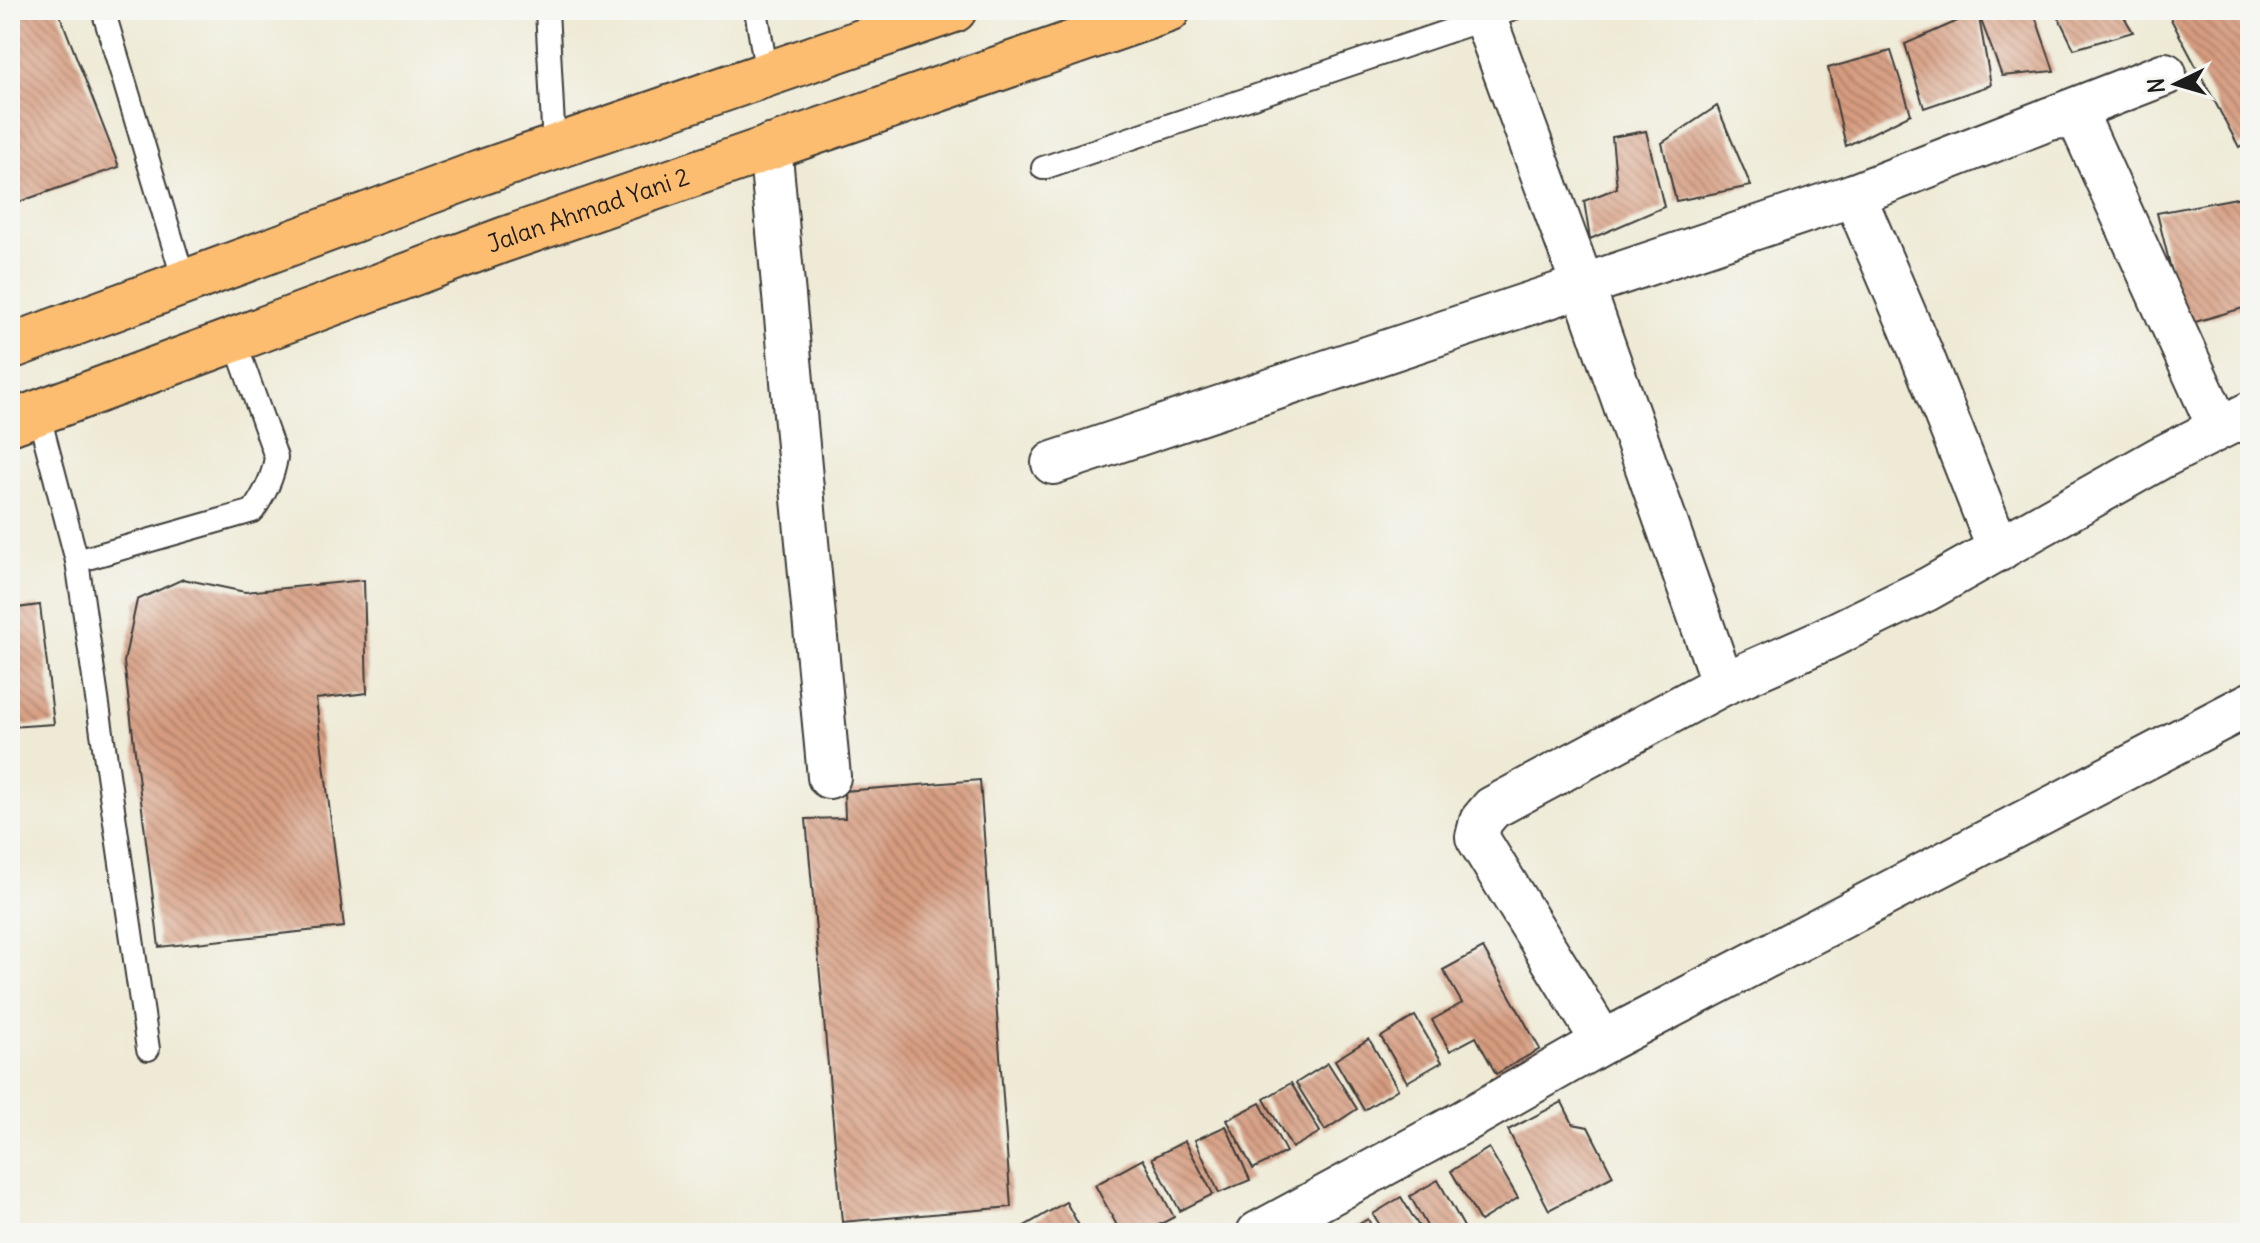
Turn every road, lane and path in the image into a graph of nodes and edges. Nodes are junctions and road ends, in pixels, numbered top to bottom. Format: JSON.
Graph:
{"nodes":[{"id":1,"x":103,"y":10,"type":"edge"},
{"id":2,"x":547,"y":10,"type":"edge"},
{"id":3,"x":756,"y":10,"type":"edge"},
{"id":4,"x":954,"y":10,"type":"edge"},
{"id":5,"x":1168,"y":10,"type":"edge"},
{"id":6,"x":1493,"y":13,"type":"edge"},
{"id":7,"x":2165,"y":74,"type":"dead end"},
{"id":8,"x":767,"y":75,"type":"junction"},
{"id":9,"x":2049,"y":119,"type":"junction"},
{"id":10,"x":770,"y":146,"type":"junction"},
{"id":11,"x":554,"y":147,"type":"junction"},
{"id":12,"x":1043,"y":168,"type":"dead end"},
{"id":13,"x":1854,"y":195,"type":"junction"},
{"id":14,"x":185,"y":284,"type":"junction"},
{"id":15,"x":1583,"y":286,"type":"junction"},
{"id":16,"x":234,"y":339,"type":"junction"},
{"id":17,"x":10,"y":347,"type":"edge"},
{"id":18,"x":24,"y":417,"type":"edge"},
{"id":19,"x":2234,"y":421,"type":"edge"},
{"id":20,"x":1053,"y":463,"type":"dead end"},
{"id":21,"x":1999,"y":550,"type":"junction"},
{"id":22,"x":77,"y":561,"type":"junction"},
{"id":23,"x":1723,"y":684,"type":"junction"},
{"id":24,"x":2250,"y":704,"type":"edge"},
{"id":25,"x":829,"y":777,"type":"dead end"},
{"id":26,"x":1603,"y":1042,"type":"junction"},
{"id":27,"x":148,"y":1049,"type":"dead end"},
{"id":28,"x":1258,"y":1233,"type":"edge"}],
"edges":[{"from":1,"to":14,"type":"lane"},
{"from":2,"to":11,"type":"lane"},
{"from":3,"to":8,"type":"lane"},
{"from":4,"to":8,"type":"highway"},
{"from":5,"to":10,"type":"highway","name":"Jalan Ahmad Yani 2"},
{"from":6,"to":12,"type":"lane"},
{"from":6,"to":15,"type":"street"},
{"from":7,"to":9,"type":"street"},
{"from":8,"to":11,"type":"highway"},
{"from":9,"to":13,"type":"street"},
{"from":9,"to":19,"type":"street"},
{"from":10,"to":16,"type":"highway","name":"Jalan Ahmad Yani 2"},
{"from":10,"to":25,"type":"street"},
{"from":11,"to":14,"type":"highway"},
{"from":13,"to":15,"type":"street"},
{"from":13,"to":21,"type":"street"},
{"from":14,"to":17,"type":"highway"},
{"from":15,"to":20,"type":"street"},
{"from":15,"to":23,"type":"street"},
{"from":16,"to":18,"type":"highway","name":"Jalan Ahmad Yani 2"},
{"from":16,"to":22,"type":"lane"},
{"from":18,"to":22,"type":"lane"},
{"from":19,"to":21,"type":"street"},
{"from":21,"to":23,"type":"street"},
{"from":22,"to":27,"type":"lane"},
{"from":23,"to":26,"type":"street"},
{"from":24,"to":26,"type":"street"},
{"from":26,"to":28,"type":"street"}]}
